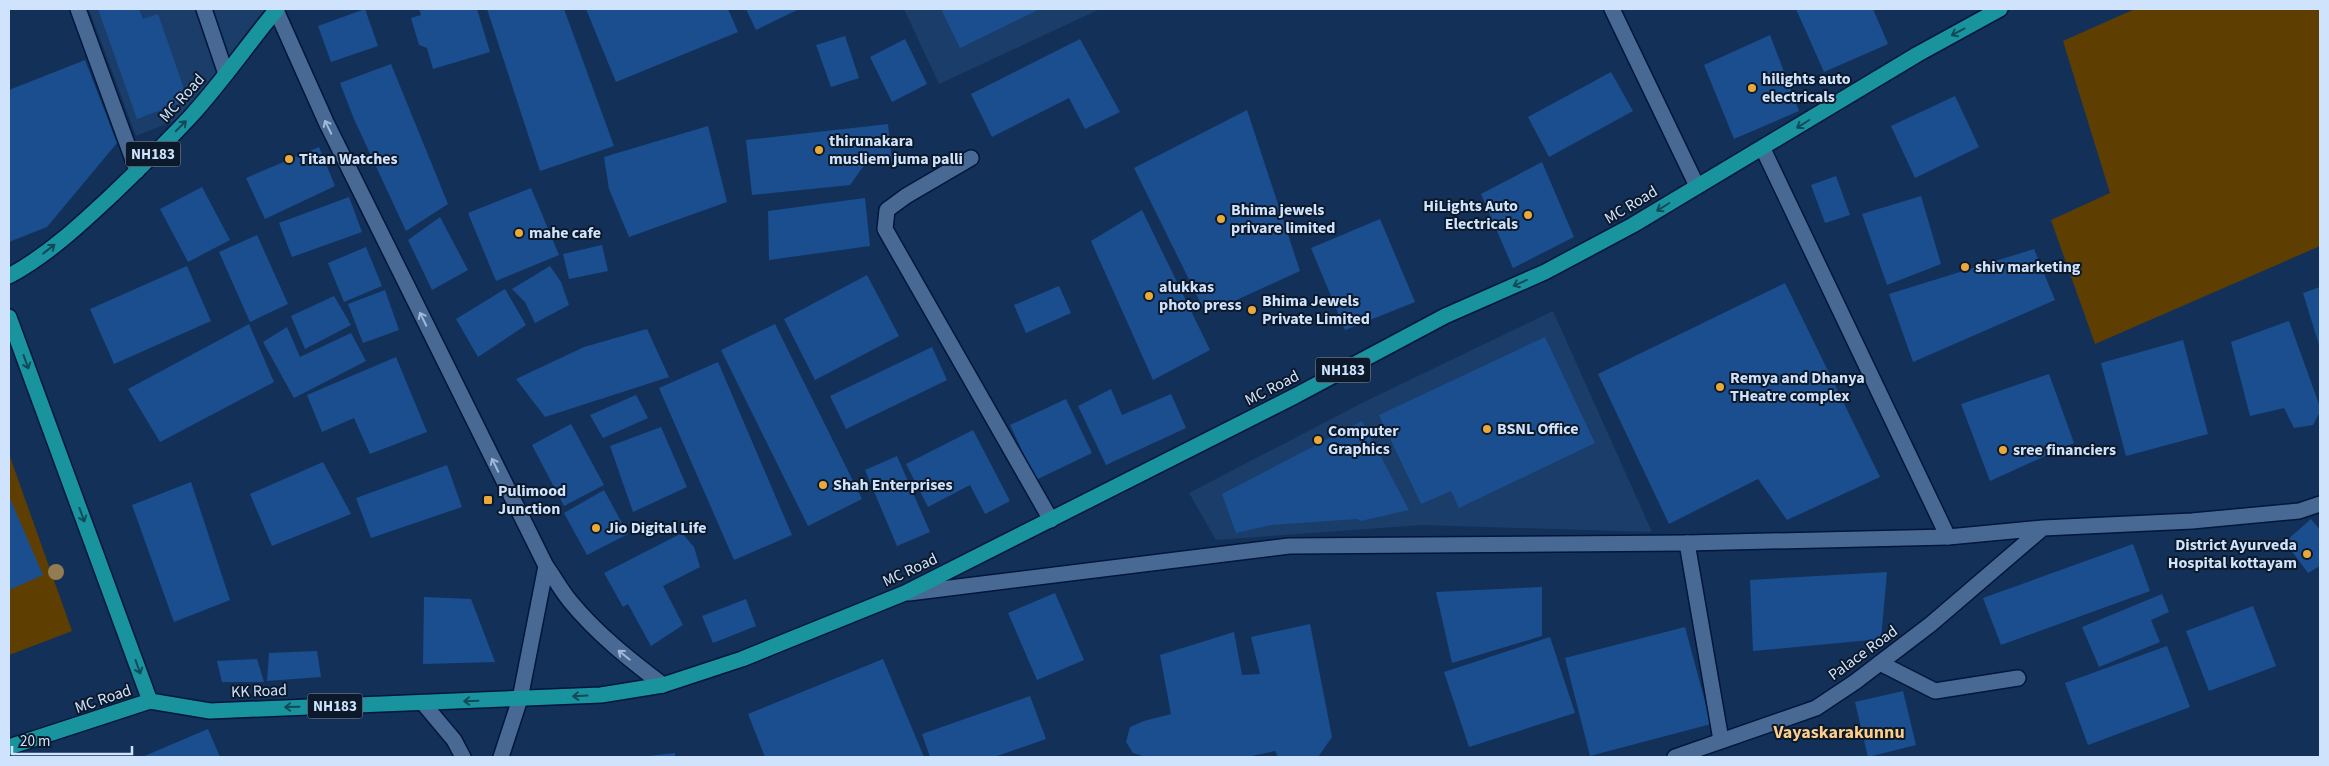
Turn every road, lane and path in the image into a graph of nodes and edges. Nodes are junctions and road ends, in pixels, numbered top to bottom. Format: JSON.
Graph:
{"nodes":[{"id":1,"x":78,"y":9,"type":"edge"},
{"id":2,"x":204,"y":9,"type":"edge"},
{"id":3,"x":277,"y":9,"type":"edge"},
{"id":4,"x":1612,"y":9,"type":"edge"},
{"id":5,"x":2000,"y":9,"type":"edge"},
{"id":6,"x":226,"y":74,"type":"junction"},
{"id":7,"x":1763,"y":149,"type":"junction"},
{"id":8,"x":971,"y":158,"type":"dead end"},
{"id":9,"x":137,"y":171,"type":"junction"},
{"id":10,"x":1696,"y":186,"type":"junction"},
{"id":11,"x":9,"y":276,"type":"edge"},
{"id":12,"x":9,"y":317,"type":"edge"},
{"id":13,"x":2320,"y":504,"type":"edge"},
{"id":14,"x":1051,"y":520,"type":"junction"},
{"id":15,"x":2043,"y":528,"type":"junction"},
{"id":16,"x":1948,"y":537,"type":"junction"},
{"id":17,"x":1687,"y":543,"type":"junction"},
{"id":18,"x":546,"y":566,"type":"junction"},
{"id":19,"x":905,"y":593,"type":"junction"},
{"id":20,"x":1880,"y":663,"type":"junction"},
{"id":21,"x":2018,"y":678,"type":"dead end"},
{"id":22,"x":663,"y":685,"type":"junction"},
{"id":23,"x":520,"y":700,"type":"junction"},
{"id":24,"x":150,"y":701,"type":"junction"},
{"id":25,"x":423,"y":703,"type":"junction"},
{"id":26,"x":1721,"y":740,"type":"junction"},
{"id":27,"x":9,"y":748,"type":"edge"},
{"id":28,"x":463,"y":757,"type":"edge"},
{"id":29,"x":502,"y":757,"type":"edge"},
{"id":30,"x":1674,"y":757,"type":"edge"}],
"edges":[{"from":1,"to":9,"type":"main road"},
{"from":2,"to":6,"type":"main road"},
{"from":3,"to":6,"type":"highway","name":"MC Road","number":"NH183"},
{"from":18,"to":3,"type":"main road","one_way":true},
{"from":4,"to":10,"type":"main road"},
{"from":5,"to":7,"type":"highway","name":"MC Road","number":"NH183","one_way":true},
{"from":9,"to":6,"type":"highway","name":"MC Road","number":"NH183","one_way":true},
{"from":7,"to":10,"type":"highway","name":"MC Road","number":"NH183"},
{"from":7,"to":16,"type":"main road"},
{"from":8,"to":14,"type":"main road"},
{"from":11,"to":9,"type":"highway","name":"MC Road","number":"NH183","one_way":true},
{"from":10,"to":14,"type":"highway","name":"MC Road","number":"NH183","one_way":true},
{"from":12,"to":24,"type":"highway","one_way":true},
{"from":13,"to":15,"type":"main road"},
{"from":14,"to":19,"type":"highway","name":"MC Road","number":"NH183"},
{"from":15,"to":16,"type":"main road"},
{"from":15,"to":20,"type":"main road","name":"Palace Road"},
{"from":16,"to":17,"type":"main road"},
{"from":17,"to":19,"type":"main road"},
{"from":17,"to":26,"type":"main road"},
{"from":22,"to":18,"type":"main road","one_way":true},
{"from":18,"to":23,"type":"main road"},
{"from":19,"to":22,"type":"highway","name":"MC Road","number":"NH183"},
{"from":20,"to":21,"type":"main road"},
{"from":20,"to":26,"type":"main road","name":"Palace Road"},
{"from":22,"to":23,"type":"highway","name":"MC Road","number":"NH183","one_way":true},
{"from":23,"to":25,"type":"highway","name":"KK Road","number":"NH183","one_way":true},
{"from":23,"to":29,"type":"main road"},
{"from":25,"to":24,"type":"highway","name":"KK Road","number":"NH183","one_way":true},
{"from":24,"to":27,"type":"highway","name":"MC Road","number":"NH183"},
{"from":25,"to":28,"type":"main road"},
{"from":26,"to":30,"type":"main road","name":"Palace Road"}]}
